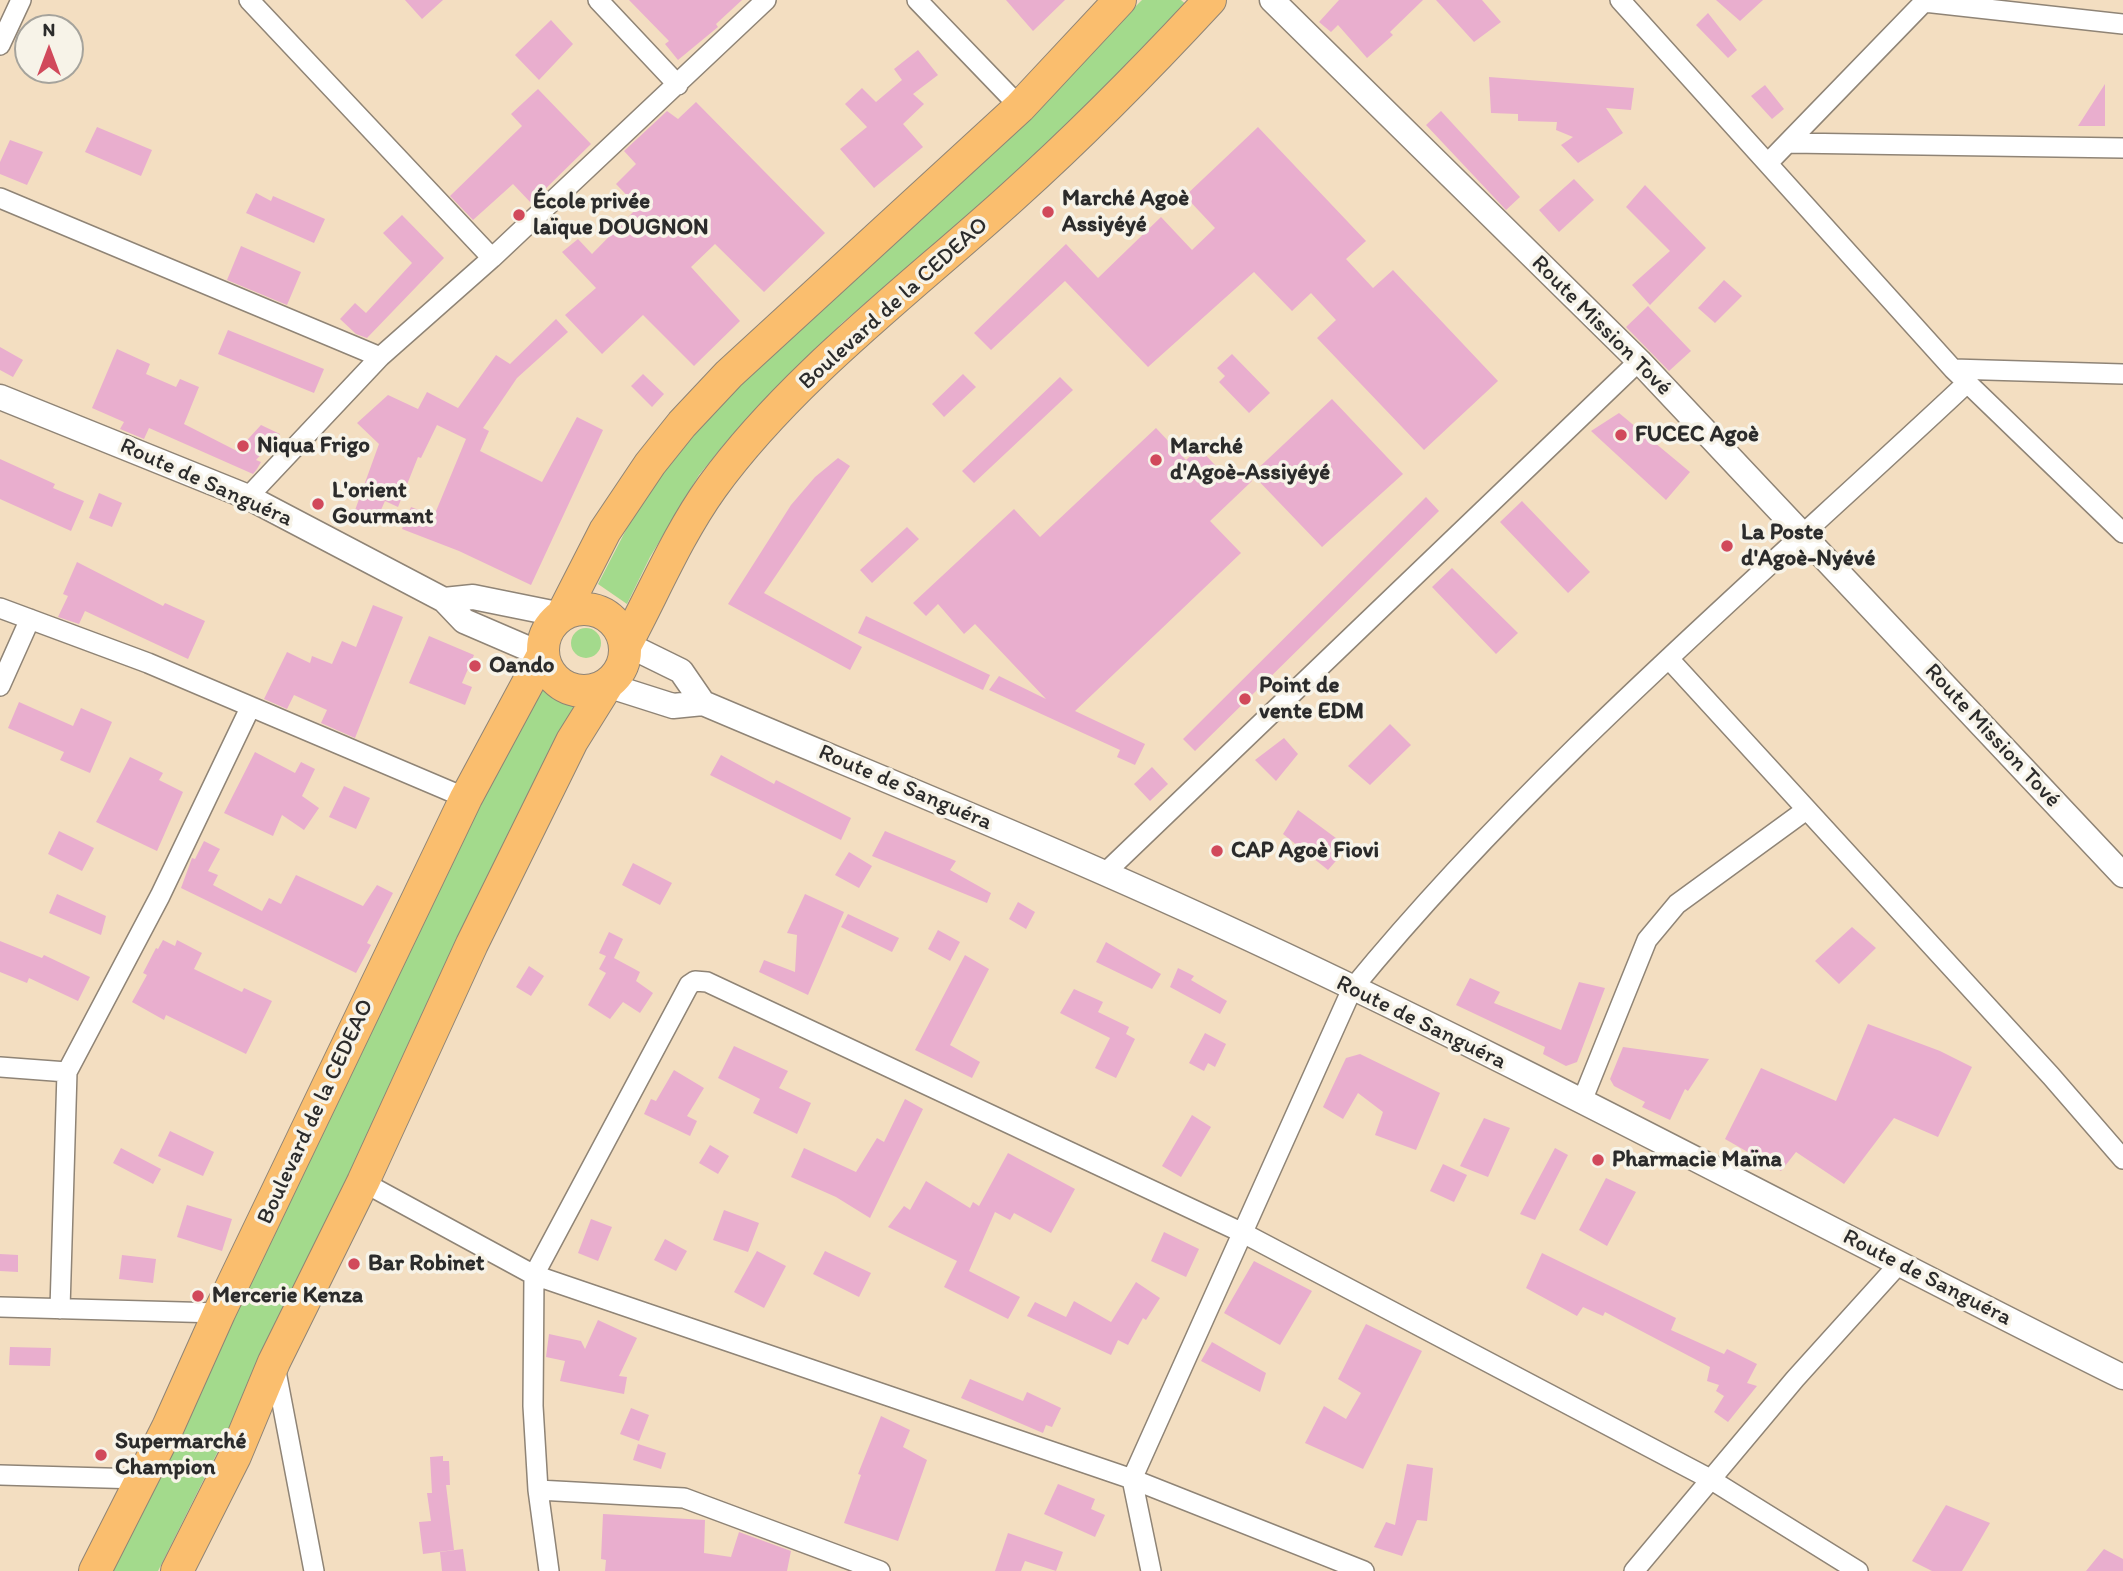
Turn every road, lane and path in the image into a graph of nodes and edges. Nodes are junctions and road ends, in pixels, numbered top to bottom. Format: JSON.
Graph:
{"nodes":[{"id":1,"x":21,"y":0,"type":"edge"},
{"id":2,"x":249,"y":0,"type":"edge"},
{"id":3,"x":598,"y":0,"type":"edge"},
{"id":4,"x":765,"y":0,"type":"edge"},
{"id":5,"x":917,"y":0,"type":"edge"},
{"id":6,"x":1120,"y":0,"type":"edge"},
{"id":7,"x":1210,"y":0,"type":"edge"},
{"id":8,"x":1272,"y":0,"type":"edge"},
{"id":9,"x":1620,"y":0,"type":"edge"},
{"id":10,"x":1925,"y":1,"type":"edge"},
{"id":11,"x":2123,"y":24,"type":"edge"},
{"id":12,"x":0,"y":44,"type":"edge"},
{"id":13,"x":678,"y":85,"type":"junction"},
{"id":14,"x":1020,"y":107,"type":"junction"},
{"id":15,"x":1790,"y":143,"type":"junction"},
{"id":16,"x":2123,"y":148,"type":"edge"},
{"id":17,"x":1768,"y":163,"type":"junction"},
{"id":18,"x":0,"y":198,"type":"edge"},
{"id":19,"x":492,"y":258,"type":"junction"},
{"id":20,"x":380,"y":357,"type":"junction"},
{"id":21,"x":1639,"y":361,"type":"junction"},
{"id":22,"x":2123,"y":374,"type":"edge"},
{"id":23,"x":1960,"y":375,"type":"junction"},
{"id":24,"x":0,"y":397,"type":"edge"},
{"id":25,"x":248,"y":496,"type":"junction"},
{"id":26,"x":2123,"y":533,"type":"edge"},
{"id":27,"x":1802,"y":535,"type":"junction"},
{"id":28,"x":444,"y":600,"type":"junction"},
{"id":29,"x":0,"y":608,"type":"edge"},
{"id":30,"x":562,"y":615,"type":"junction"},
{"id":31,"x":30,"y":619,"type":"junction"},
{"id":32,"x":626,"y":644,"type":"junction"},
{"id":33,"x":543,"y":655,"type":"junction"},
{"id":34,"x":1669,"y":659,"type":"junction"},
{"id":35,"x":0,"y":685,"type":"edge"},
{"id":36,"x":607,"y":685,"type":"junction"},
{"id":37,"x":703,"y":703,"type":"junction"},
{"id":38,"x":250,"y":708,"type":"junction"},
{"id":39,"x":466,"y":798,"type":"junction"},
{"id":40,"x":1807,"y":810,"type":"junction"},
{"id":41,"x":1105,"y":873,"type":"junction"},
{"id":42,"x":2123,"y":875,"type":"edge"},
{"id":43,"x":1352,"y":989,"type":"junction"},
{"id":44,"x":0,"y":1067,"type":"edge"},
{"id":45,"x":67,"y":1072,"type":"junction"},
{"id":46,"x":1582,"y":1101,"type":"junction"},
{"id":47,"x":2123,"y":1159,"type":"edge"},
{"id":48,"x":363,"y":1182,"type":"junction"},
{"id":49,"x":1243,"y":1233,"type":"junction"},
{"id":50,"x":1898,"y":1265,"type":"junction"},
{"id":51,"x":534,"y":1275,"type":"junction"},
{"id":52,"x":0,"y":1307,"type":"edge"},
{"id":53,"x":61,"y":1309,"type":"junction"},
{"id":54,"x":219,"y":1313,"type":"junction"},
{"id":55,"x":274,"y":1362,"type":"junction"},
{"id":56,"x":2123,"y":1377,"type":"edge"},
{"id":57,"x":0,"y":1475,"type":"edge"},
{"id":58,"x":140,"y":1479,"type":"junction"},
{"id":59,"x":1132,"y":1479,"type":"junction"},
{"id":60,"x":1710,"y":1479,"type":"junction"},
{"id":61,"x":538,"y":1490,"type":"junction"},
{"id":62,"x":95,"y":1571,"type":"edge"},
{"id":63,"x":177,"y":1571,"type":"edge"},
{"id":64,"x":314,"y":1571,"type":"edge"},
{"id":65,"x":549,"y":1571,"type":"edge"},
{"id":66,"x":880,"y":1571,"type":"edge"},
{"id":67,"x":1151,"y":1571,"type":"edge"},
{"id":68,"x":1364,"y":1571,"type":"edge"},
{"id":69,"x":1634,"y":1571,"type":"edge"},
{"id":70,"x":1858,"y":1571,"type":"edge"}],
"edges":[{"from":1,"to":12,"type":"street"},
{"from":2,"to":19,"type":"street"},
{"from":3,"to":13,"type":"street"},
{"from":4,"to":13,"type":"street"},
{"from":5,"to":14,"type":"street"},
{"from":6,"to":14,"type":"main road"},
{"from":7,"to":32,"type":"main road","name":"Boulevard de la CEDEAO"},
{"from":8,"to":21,"type":"street","name":"Route Mission Tové"},
{"from":9,"to":17,"type":"street"},
{"from":10,"to":11,"type":"street"},
{"from":10,"to":15,"type":"street"},
{"from":13,"to":19,"type":"street"},
{"from":14,"to":30,"type":"main road"},
{"from":15,"to":16,"type":"street"},
{"from":15,"to":17,"type":"street"},
{"from":17,"to":23,"type":"street"},
{"from":18,"to":20,"type":"street"},
{"from":19,"to":20,"type":"street"},
{"from":20,"to":25,"type":"street"},
{"from":21,"to":27,"type":"street","name":"Route Mission Tové"},
{"from":21,"to":41,"type":"street"},
{"from":22,"to":23,"type":"street"},
{"from":23,"to":26,"type":"street"},
{"from":23,"to":27,"type":"street"},
{"from":24,"to":25,"type":"street","name":"Route de Sanguéra"},
{"from":25,"to":28,"type":"street","name":"Route de Sanguéra"},
{"from":27,"to":34,"type":"street"},
{"from":27,"to":42,"type":"street","name":"Route Mission Tové"},
{"from":28,"to":30,"type":"street"},
{"from":28,"to":33,"type":"street","name":"Route de Sanguéra"},
{"from":29,"to":31,"type":"street"},
{"from":30,"to":32,"type":"main road"},
{"from":30,"to":33,"type":"main road"},
{"from":31,"to":35,"type":"street"},
{"from":31,"to":38,"type":"street"},
{"from":32,"to":36,"type":"main road"},
{"from":32,"to":37,"type":"street"},
{"from":33,"to":36,"type":"main road"},
{"from":33,"to":39,"type":"main road","name":"Boulevard de la CEDEAO"},
{"from":34,"to":40,"type":"street"},
{"from":34,"to":43,"type":"street"},
{"from":36,"to":37,"type":"street","name":"Route de Sanguéra"},
{"from":36,"to":48,"type":"main road"},
{"from":37,"to":41,"type":"street","name":"Route de Sanguéra"},
{"from":38,"to":39,"type":"street"},
{"from":38,"to":45,"type":"street"},
{"from":39,"to":54,"type":"main road","name":"Boulevard de la CEDEAO"},
{"from":40,"to":46,"type":"street"},
{"from":40,"to":47,"type":"street"},
{"from":41,"to":43,"type":"street","name":"Route de Sanguéra"},
{"from":43,"to":46,"type":"street","name":"Route de Sanguéra"},
{"from":43,"to":49,"type":"street"},
{"from":44,"to":45,"type":"street"},
{"from":45,"to":53,"type":"street"},
{"from":46,"to":50,"type":"street","name":"Route de Sanguéra"},
{"from":48,"to":51,"type":"street"},
{"from":48,"to":55,"type":"main road"},
{"from":49,"to":51,"type":"street"},
{"from":49,"to":59,"type":"street"},
{"from":49,"to":60,"type":"street"},
{"from":50,"to":56,"type":"street","name":"Route de Sanguéra"},
{"from":50,"to":60,"type":"street"},
{"from":51,"to":59,"type":"street"},
{"from":51,"to":61,"type":"street"},
{"from":52,"to":53,"type":"street"},
{"from":53,"to":54,"type":"street"},
{"from":54,"to":58,"type":"main road","name":"Boulevard de la CEDEAO"},
{"from":55,"to":63,"type":"main road"},
{"from":55,"to":64,"type":"street"},
{"from":57,"to":58,"type":"street"},
{"from":58,"to":62,"type":"main road","name":"Boulevard de la CEDEAO"},
{"from":59,"to":67,"type":"street"},
{"from":59,"to":68,"type":"street"},
{"from":60,"to":69,"type":"street"},
{"from":60,"to":70,"type":"street"},
{"from":61,"to":65,"type":"street"},
{"from":61,"to":66,"type":"street"}]}
